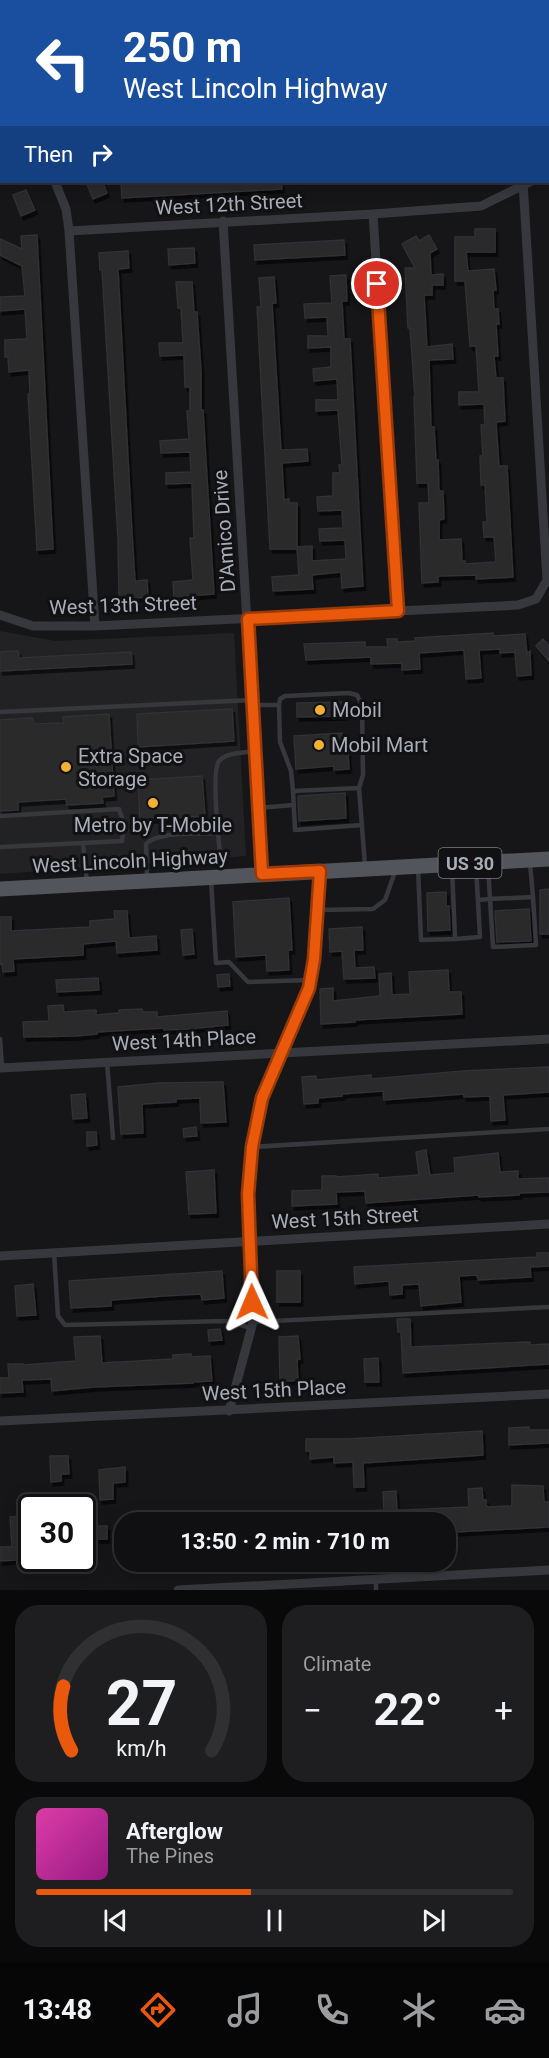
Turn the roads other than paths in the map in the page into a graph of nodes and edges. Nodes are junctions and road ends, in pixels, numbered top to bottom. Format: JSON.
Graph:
{"nodes":[{"id":1,"x":55,"y":183,"type":"edge"},
{"id":2,"x":525,"y":183,"type":"edge"},
{"id":3,"x":373,"y":214,"type":"junction"},
{"id":4,"x":223,"y":221,"type":"junction"},
{"id":5,"x":69,"y":231,"type":"junction"},
{"id":6,"x":547,"y":513,"type":"edge"},
{"id":7,"x":398,"y":611,"type":"junction"},
{"id":8,"x":0,"y":615,"type":"edge"},
{"id":9,"x":248,"y":619,"type":"junction"},
{"id":10,"x":94,"y":626,"type":"junction"},
{"id":11,"x":252,"y":702,"type":"junction"},
{"id":12,"x":279,"y":705,"type":"junction"},
{"id":13,"x":0,"y":712,"type":"edge"},
{"id":14,"x":255,"y":751,"type":"junction"},
{"id":15,"x":359,"y":788,"type":"junction"},
{"id":16,"x":292,"y":791,"type":"junction"},
{"id":17,"x":293,"y":805,"type":"junction"},
{"id":18,"x":258,"y":808,"type":"junction"},
{"id":19,"x":0,"y":816,"type":"edge"},
{"id":20,"x":362,"y":825,"type":"junction"},
{"id":21,"x":218,"y":833,"type":"junction"},
{"id":22,"x":83,"y":843,"type":"junction"},
{"id":23,"x":0,"y":847,"type":"edge"},
{"id":24,"x":549,"y":859,"type":"edge"},
{"id":25,"x":530,"y":860,"type":"junction"},
{"id":26,"x":482,"y":862,"type":"junction"},
{"id":27,"x":452,"y":864,"type":"junction"},
{"id":28,"x":418,"y":866,"type":"junction"},
{"id":29,"x":397,"y":867,"type":"junction"},
{"id":30,"x":365,"y":869,"type":"junction"},
{"id":31,"x":320,"y":871,"type":"junction"},
{"id":32,"x":262,"y":874,"type":"junction"},
{"id":33,"x":217,"y":877,"type":"junction"},
{"id":34,"x":147,"y":881,"type":"junction"},
{"id":35,"x":87,"y":884,"type":"junction"},
{"id":36,"x":0,"y":889,"type":"edge"},
{"id":37,"x":533,"y":897,"type":"junction"},
{"id":38,"x":490,"y":899,"type":"junction"},
{"id":39,"x":478,"y":900,"type":"junction"},
{"id":40,"x":317,"y":910,"type":"junction"},
{"id":41,"x":455,"y":939,"type":"junction"},
{"id":42,"x":310,"y":980,"type":"junction"},
{"id":43,"x":0,"y":1039,"type":"edge"},
{"id":44,"x":549,"y":1039,"type":"edge"},
{"id":45,"x":282,"y":1053,"type":"junction"},
{"id":46,"x":107,"y":1062,"type":"junction"},
{"id":47,"x":1,"y":1068,"type":"edge"},
{"id":48,"x":549,"y":1129,"type":"edge"},
{"id":49,"x":113,"y":1138,"type":"dead end"},
{"id":50,"x":252,"y":1147,"type":"junction"},
{"id":51,"x":549,"y":1224,"type":"edge"},
{"id":52,"x":251,"y":1241,"type":"junction"},
{"id":53,"x":54,"y":1253,"type":"junction"},
{"id":54,"x":0,"y":1256,"type":"edge"},
{"id":55,"x":549,"y":1307,"type":"edge"},
{"id":56,"x":252,"y":1325,"type":"junction"},
{"id":57,"x":549,"y":1394,"type":"edge"},
{"id":58,"x":229,"y":1411,"type":"junction"},
{"id":59,"x":0,"y":1421,"type":"edge"},
{"id":60,"x":549,"y":1570,"type":"edge"},
{"id":61,"x":376,"y":1579,"type":"junction"},
{"id":62,"x":232,"y":1589,"type":"edge"},
{"id":63,"x":178,"y":1590,"type":"edge"},
{"id":64,"x":376,"y":1590,"type":"edge"}],
"edges":[{"from":1,"to":5,"type":"street"},
{"from":2,"to":3,"type":"street","name":"West 12th Street"},
{"from":2,"to":6,"type":"street"},
{"from":3,"to":4,"type":"street","name":"West 12th Street"},
{"from":3,"to":7,"type":"street"},
{"from":4,"to":5,"type":"street","name":"West 12th Street"},
{"from":4,"to":9,"type":"street","name":"D'Amico Drive"},
{"from":5,"to":10,"type":"street"},
{"from":6,"to":7,"type":"street","name":"West 13th Street"},
{"from":7,"to":9,"type":"street","name":"West 13th Street"},
{"from":8,"to":10,"type":"street","name":"West 13th Street"},
{"from":9,"to":10,"type":"street","name":"West 13th Street"},
{"from":9,"to":11,"type":"street","name":"D'Amico Drive"},
{"from":11,"to":12,"type":"lane"},
{"from":11,"to":13,"type":"lane"},
{"from":11,"to":14,"type":"street","name":"D'Amico Drive"},
{"from":12,"to":15,"type":"lane"},
{"from":12,"to":16,"type":"lane"},
{"from":14,"to":18,"type":"street","name":"D'Amico Drive"},
{"from":14,"to":21,"type":"lane"},
{"from":15,"to":16,"type":"lane"},
{"from":15,"to":20,"type":"lane"},
{"from":16,"to":17,"type":"lane"},
{"from":17,"to":18,"type":"lane"},
{"from":17,"to":20,"type":"lane"},
{"from":18,"to":32,"type":"street","name":"D'Amico Drive"},
{"from":19,"to":22,"type":"lane"},
{"from":20,"to":30,"type":"lane"},
{"from":21,"to":33,"type":"lane"},
{"from":21,"to":34,"type":"lane"},
{"from":22,"to":23,"type":"lane"},
{"from":22,"to":35,"type":"lane"},
{"from":24,"to":25,"type":"main road","name":"West Lincoln Highway","number":"US 30"},
{"from":25,"to":26,"type":"main road","name":"West Lincoln Highway","number":"US 30"},
{"from":25,"to":37,"type":"lane"},
{"from":26,"to":27,"type":"main road","name":"West Lincoln Highway","number":"US 30"},
{"from":26,"to":38,"type":"lane"},
{"from":26,"to":39,"type":"lane"},
{"from":27,"to":28,"type":"main road","name":"West Lincoln Highway","number":"US 30"},
{"from":27,"to":41,"type":"lane"},
{"from":28,"to":29,"type":"main road","name":"West Lincoln Highway","number":"US 30"},
{"from":28,"to":41,"type":"lane"},
{"from":29,"to":30,"type":"main road","name":"West Lincoln Highway","number":"US 30"},
{"from":29,"to":40,"type":"lane"},
{"from":30,"to":31,"type":"main road","name":"West Lincoln Highway","number":"US 30"},
{"from":31,"to":32,"type":"main road","name":"West Lincoln Highway","number":"US 30"},
{"from":31,"to":40,"type":"street"},
{"from":32,"to":33,"type":"main road","name":"West Lincoln Highway","number":"US 30"},
{"from":33,"to":34,"type":"main road","name":"West Lincoln Highway","number":"US 30"},
{"from":33,"to":42,"type":"lane"},
{"from":34,"to":35,"type":"main road","name":"West Lincoln Highway","number":"US 30"},
{"from":35,"to":36,"type":"main road","name":"West Lincoln Highway","number":"US 30"},
{"from":37,"to":38,"type":"lane"},
{"from":37,"to":38,"type":"lane"},
{"from":38,"to":39,"type":"lane"},
{"from":39,"to":41,"type":"lane"},
{"from":40,"to":42,"type":"street"},
{"from":42,"to":45,"type":"street"},
{"from":43,"to":47,"type":"lane"},
{"from":44,"to":45,"type":"street","name":"West 14th Place"},
{"from":45,"to":46,"type":"street","name":"West 14th Place"},
{"from":45,"to":50,"type":"street"},
{"from":46,"to":47,"type":"street","name":"West 14th Place"},
{"from":46,"to":49,"type":"lane"},
{"from":48,"to":50,"type":"lane"},
{"from":50,"to":52,"type":"street"},
{"from":51,"to":52,"type":"street","name":"West 15th Street"},
{"from":52,"to":53,"type":"street","name":"West 15th Street"},
{"from":52,"to":56,"type":"street"},
{"from":53,"to":54,"type":"street","name":"West 15th Street"},
{"from":53,"to":56,"type":"lane"},
{"from":55,"to":56,"type":"lane"},
{"from":56,"to":58,"type":"street"},
{"from":57,"to":58,"type":"street","name":"West 15th Place"},
{"from":58,"to":59,"type":"street","name":"West 15th Place"},
{"from":60,"to":61,"type":"street"},
{"from":61,"to":62,"type":"street"},
{"from":61,"to":64,"type":"lane"},
{"from":62,"to":63,"type":"street"}]}
